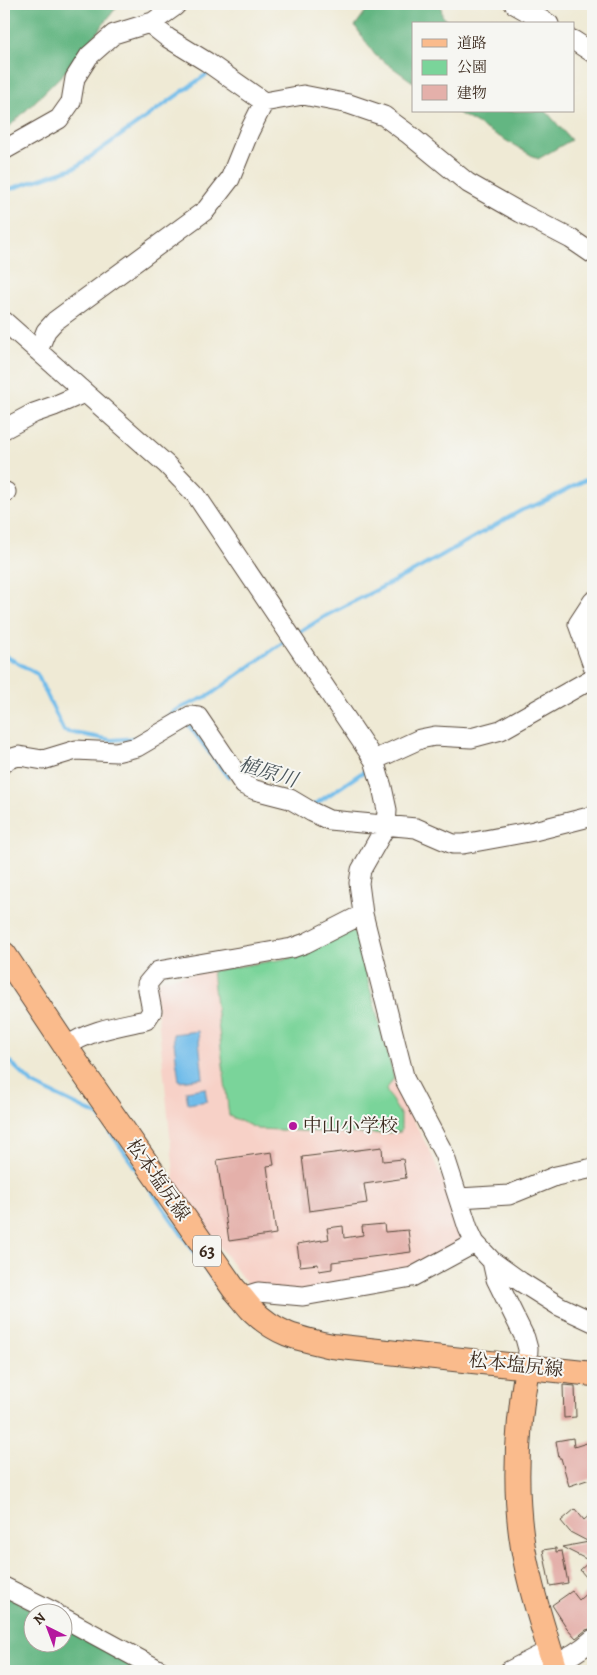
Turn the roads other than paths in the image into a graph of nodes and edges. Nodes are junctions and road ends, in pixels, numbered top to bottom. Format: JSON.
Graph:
{"nodes":[{"id":1,"x":176,"y":4,"type":"edge"},
{"id":2,"x":514,"y":4,"type":"edge"},
{"id":3,"x":546,"y":22,"type":"edge"},
{"id":4,"x":149,"y":23,"type":"junction"},
{"id":5,"x":574,"y":41,"type":"edge"},
{"id":6,"x":593,"y":54,"type":"edge"},
{"id":7,"x":264,"y":102,"type":"junction"},
{"id":8,"x":4,"y":150,"type":"edge"},
{"id":9,"x":593,"y":254,"type":"edge"},
{"id":10,"x":4,"y":321,"type":"edge"},
{"id":11,"x":38,"y":351,"type":"junction"},
{"id":12,"x":84,"y":392,"type":"junction"},
{"id":13,"x":4,"y":429,"type":"edge"},
{"id":14,"x":593,"y":601,"type":"edge"},
{"id":15,"x":593,"y":666,"type":"edge"},
{"id":16,"x":593,"y":678,"type":"edge"},
{"id":17,"x":374,"y":760,"type":"junction"},
{"id":18,"x":4,"y":763,"type":"edge"},
{"id":19,"x":593,"y":816,"type":"edge"},
{"id":20,"x":386,"y":826,"type":"junction"},
{"id":21,"x":363,"y":914,"type":"junction"},
{"id":22,"x":4,"y":954,"type":"edge"},
{"id":23,"x":66,"y":1047,"type":"junction"},
{"id":24,"x":593,"y":1168,"type":"edge"},
{"id":25,"x":459,"y":1198,"type":"junction"},
{"id":26,"x":475,"y":1243,"type":"junction"},
{"id":27,"x":492,"y":1261,"type":"junction"},
{"id":28,"x":242,"y":1297,"type":"junction"},
{"id":29,"x":593,"y":1322,"type":"edge"},
{"id":30,"x":527,"y":1367,"type":"junction"},
{"id":31,"x":593,"y":1374,"type":"edge"},
{"id":32,"x":4,"y":1587,"type":"edge"},
{"id":33,"x":34,"y":1602,"type":"edge"},
{"id":34,"x":72,"y":1622,"type":"edge"},
{"id":35,"x":593,"y":1639,"type":"edge"},
{"id":36,"x":553,"y":1661,"type":"edge"},
{"id":37,"x":161,"y":1671,"type":"edge"},
{"id":38,"x":509,"y":1671,"type":"edge"}],
"edges":[{"from":1,"to":4,"type":"street"},
{"from":2,"to":3,"type":"street"},
{"from":4,"to":7,"type":"street"},
{"from":4,"to":8,"type":"street"},
{"from":5,"to":6,"type":"street"},
{"from":7,"to":9,"type":"street"},
{"from":7,"to":11,"type":"street"},
{"from":10,"to":11,"type":"street"},
{"from":11,"to":12,"type":"street"},
{"from":12,"to":13,"type":"street"},
{"from":12,"to":17,"type":"street"},
{"from":14,"to":15,"type":"street"},
{"from":16,"to":17,"type":"street"},
{"from":17,"to":20,"type":"street"},
{"from":18,"to":20,"type":"street"},
{"from":19,"to":20,"type":"street"},
{"from":20,"to":21,"type":"street"},
{"from":21,"to":23,"type":"street"},
{"from":21,"to":25,"type":"street"},
{"from":22,"to":23,"type":"main road","name":"松本塩尻線","number":"63"},
{"from":23,"to":28,"type":"main road","name":"松本塩尻線","number":"63"},
{"from":24,"to":25,"type":"street"},
{"from":25,"to":26,"type":"street"},
{"from":26,"to":27,"type":"street"},
{"from":26,"to":28,"type":"street"},
{"from":27,"to":29,"type":"street"},
{"from":27,"to":30,"type":"street"},
{"from":28,"to":30,"type":"main road","name":"松本塩尻線","number":"63"},
{"from":30,"to":31,"type":"main road","name":"松本塩尻線","number":"63"},
{"from":30,"to":36,"type":"main road"},
{"from":32,"to":33,"type":"street"},
{"from":34,"to":37,"type":"street"},
{"from":35,"to":36,"type":"street"},
{"from":36,"to":38,"type":"street"}]}
